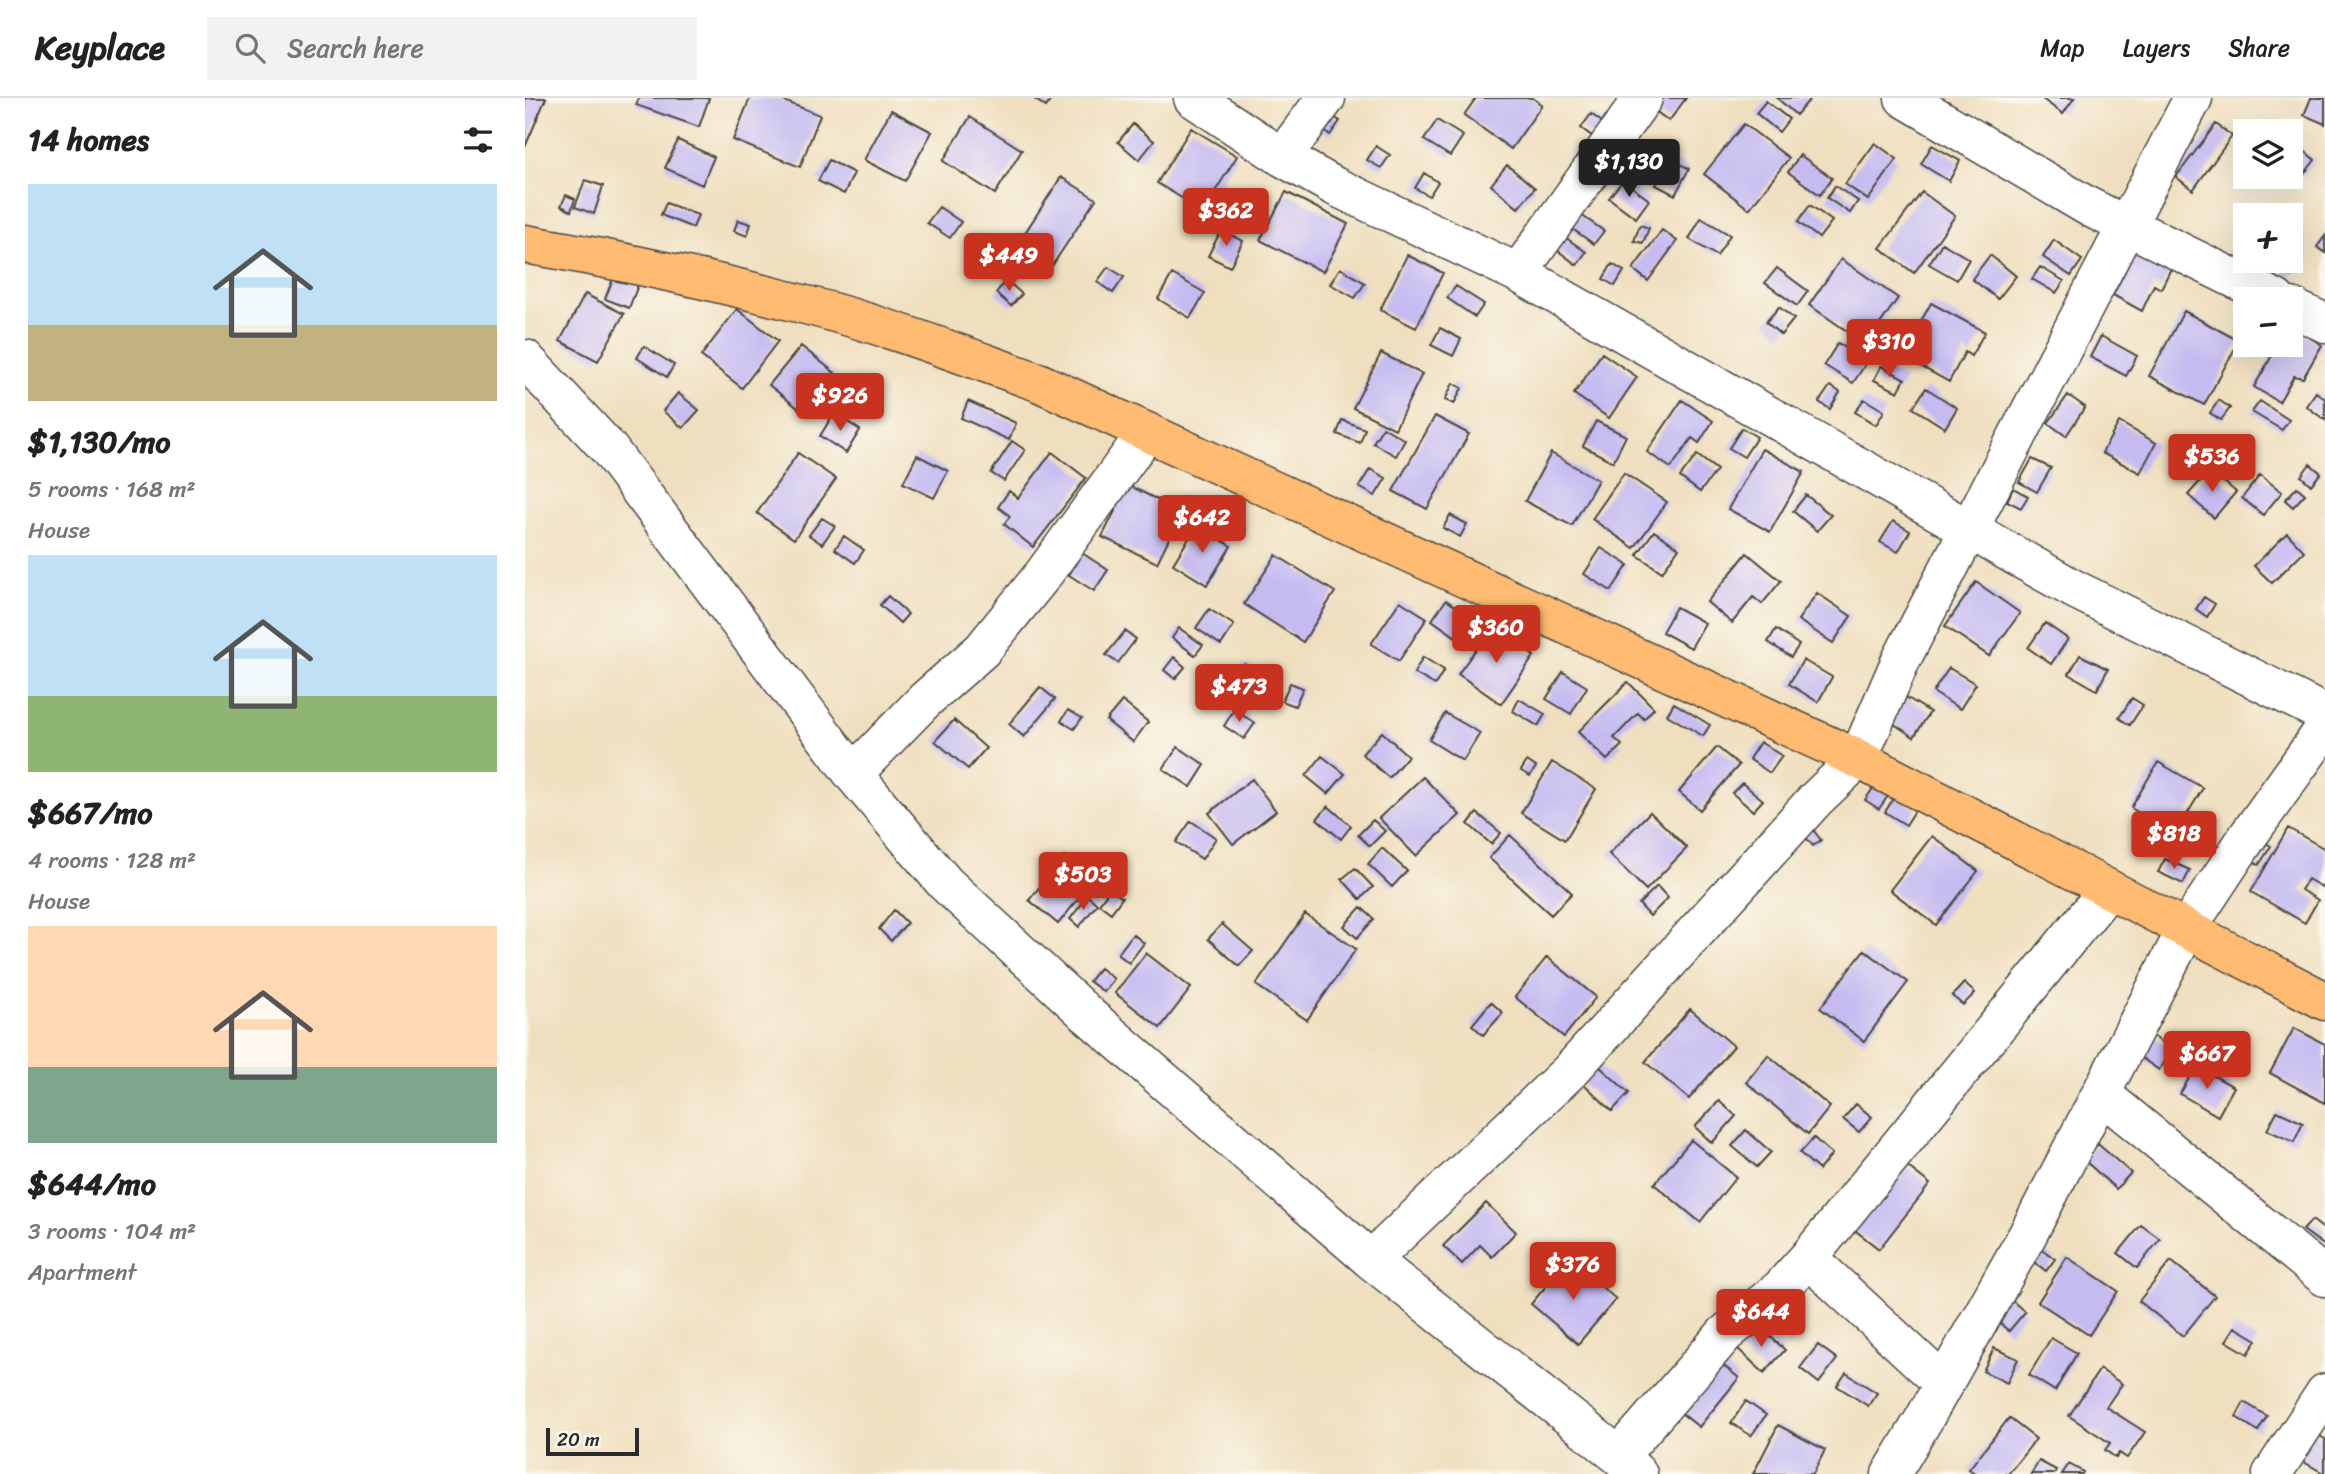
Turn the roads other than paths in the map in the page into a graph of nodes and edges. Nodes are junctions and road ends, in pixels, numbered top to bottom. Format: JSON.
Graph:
{"nodes":[{"id":1,"x":1193,"y":98,"type":"edge"},
{"id":2,"x":1326,"y":98,"type":"edge"},
{"id":3,"x":1643,"y":98,"type":"edge"},
{"id":4,"x":1904,"y":98,"type":"edge"},
{"id":5,"x":2193,"y":98,"type":"edge"},
{"id":6,"x":1282,"y":157,"type":"junction"},
{"id":7,"x":2128,"y":226,"type":"junction"},
{"id":8,"x":525,"y":244,"type":"edge"},
{"id":9,"x":1518,"y":273,"type":"junction"},
{"id":10,"x":2252,"y":287,"type":"edge"},
{"id":11,"x":2303,"y":313,"type":"edge"},
{"id":12,"x":2325,"y":323,"type":"edge"},
{"id":13,"x":525,"y":359,"type":"edge"},
{"id":14,"x":1147,"y":432,"type":"junction"},
{"id":15,"x":1971,"y":530,"type":"junction"},
{"id":16,"x":2325,"y":713,"type":"edge"},
{"id":17,"x":2325,"y":728,"type":"edge"},
{"id":18,"x":1858,"y":759,"type":"junction"},
{"id":19,"x":853,"y":774,"type":"junction"},
{"id":20,"x":2108,"y":890,"type":"junction"},
{"id":21,"x":2186,"y":930,"type":"junction"},
{"id":22,"x":2325,"y":1001,"type":"edge"},
{"id":23,"x":2101,"y":1094,"type":"junction"},
{"id":24,"x":1808,"y":1258,"type":"junction"},
{"id":25,"x":1371,"y":1260,"type":"junction"},
{"id":26,"x":2325,"y":1277,"type":"edge"},
{"id":27,"x":1944,"y":1384,"type":"junction"},
{"id":28,"x":2325,"y":1393,"type":"edge"},
{"id":29,"x":1629,"y":1465,"type":"edge"},
{"id":30,"x":1891,"y":1474,"type":"edge"},
{"id":31,"x":2272,"y":1474,"type":"edge"}],
"edges":[{"from":1,"to":6,"type":"street"},
{"from":2,"to":6,"type":"street"},
{"from":3,"to":9,"type":"street"},
{"from":4,"to":7,"type":"street"},
{"from":5,"to":7,"type":"street"},
{"from":6,"to":9,"type":"street"},
{"from":7,"to":10,"type":"street"},
{"from":7,"to":15,"type":"street"},
{"from":8,"to":14,"type":"main road"},
{"from":9,"to":15,"type":"street"},
{"from":11,"to":12,"type":"street"},
{"from":13,"to":19,"type":"street"},
{"from":14,"to":18,"type":"main road"},
{"from":14,"to":19,"type":"street"},
{"from":15,"to":16,"type":"street"},
{"from":15,"to":18,"type":"street"},
{"from":17,"to":21,"type":"street"},
{"from":18,"to":20,"type":"main road"},
{"from":18,"to":25,"type":"street"},
{"from":19,"to":25,"type":"street"},
{"from":20,"to":21,"type":"main road"},
{"from":20,"to":24,"type":"street"},
{"from":21,"to":22,"type":"main road"},
{"from":21,"to":23,"type":"street"},
{"from":23,"to":26,"type":"street"},
{"from":23,"to":27,"type":"street"},
{"from":24,"to":27,"type":"street"},
{"from":24,"to":29,"type":"street"},
{"from":25,"to":29,"type":"street"},
{"from":27,"to":30,"type":"street"},
{"from":28,"to":31,"type":"street"}]}
